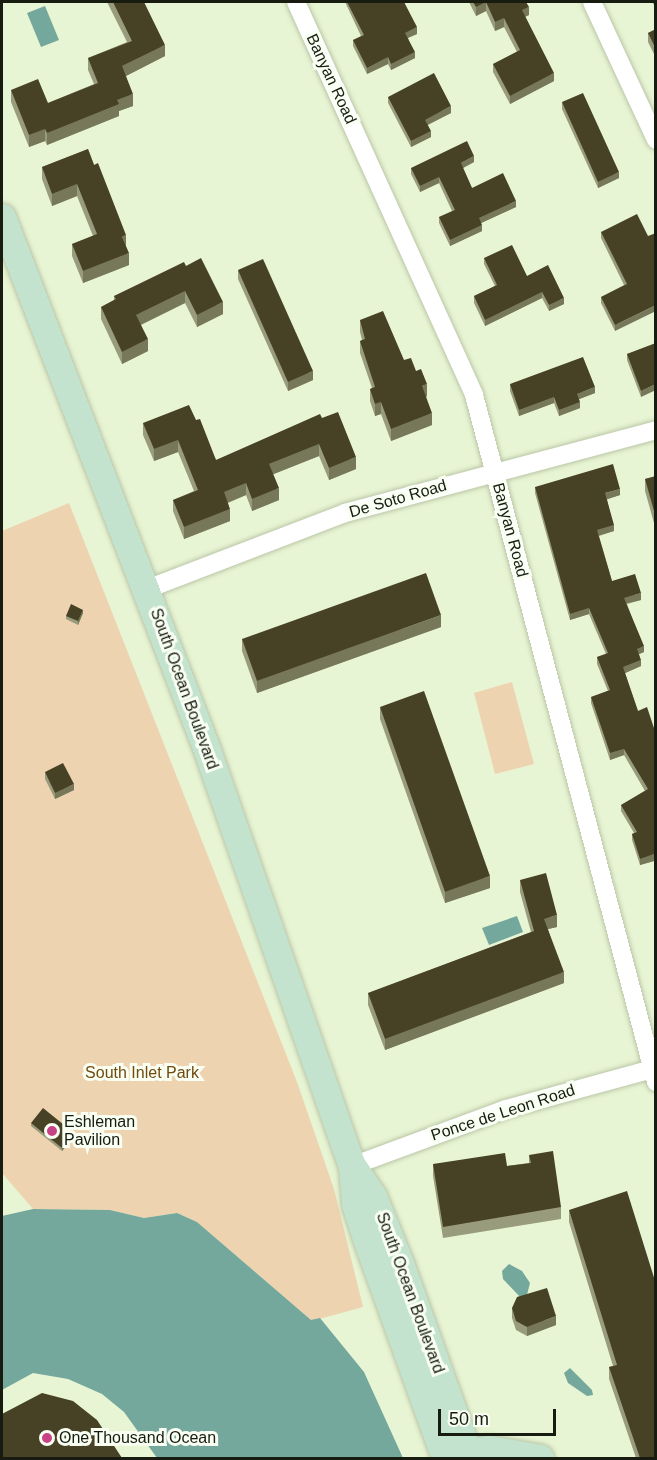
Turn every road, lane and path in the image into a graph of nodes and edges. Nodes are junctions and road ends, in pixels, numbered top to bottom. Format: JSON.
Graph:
{"nodes":[{"id":1,"x":296,"y":2,"type":"edge"},
{"id":2,"x":592,"y":2,"type":"edge"},
{"id":3,"x":656,"y":140,"type":"edge"},
{"id":4,"x":2,"y":217,"type":"edge"},
{"id":5,"x":656,"y":430,"type":"edge"},
{"id":6,"x":495,"y":472,"type":"junction"},
{"id":7,"x":147,"y":589,"type":"junction"},
{"id":8,"x":654,"y":1073,"type":"edge"},
{"id":9,"x":352,"y":1166,"type":"junction"},
{"id":10,"x":457,"y":1456,"type":"edge"},
{"id":11,"x":540,"y":1458,"type":"edge"}],
"edges":[{"from":1,"to":6,"type":"street","name":"Banyan Road"},
{"from":2,"to":3,"type":"street"},
{"from":4,"to":7,"type":"main road","name":"South Ocean Boulevard"},
{"from":5,"to":6,"type":"street","name":"De Soto Road"},
{"from":6,"to":7,"type":"street","name":"De Soto Road"},
{"from":6,"to":8,"type":"street","name":"Banyan Road"},
{"from":7,"to":9,"type":"main road","name":"South Ocean Boulevard"},
{"from":8,"to":9,"type":"street","name":"Ponce de Leon Road"},
{"from":9,"to":10,"type":"main road","name":"South Ocean Boulevard"},
{"from":10,"to":11,"type":"main road"}]}
